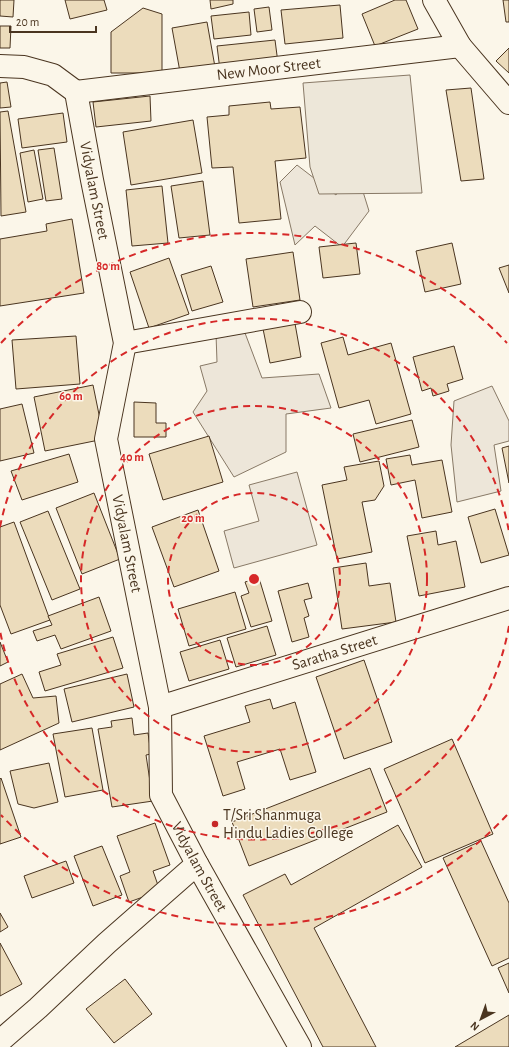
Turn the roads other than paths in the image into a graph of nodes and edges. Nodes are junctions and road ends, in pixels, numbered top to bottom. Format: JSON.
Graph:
{"nodes":[{"id":1,"x":434,"y":0,"type":"edge"},
{"id":2,"x":460,"y":46,"type":"junction"},
{"id":3,"x":0,"y":66,"type":"edge"},
{"id":4,"x":76,"y":92,"type":"junction"},
{"id":5,"x":509,"y":102,"type":"edge"},
{"id":6,"x":300,"y":312,"type":"dead end"},
{"id":7,"x":125,"y":343,"type":"junction"},
{"id":8,"x":509,"y":598,"type":"edge"},
{"id":9,"x":160,"y":707,"type":"junction"},
{"id":10,"x":197,"y":864,"type":"junction"},
{"id":11,"x":0,"y":1041,"type":"edge"},
{"id":12,"x":300,"y":1047,"type":"edge"}],
"edges":[{"from":1,"to":2,"type":"street"},
{"from":2,"to":4,"type":"street","name":"New Moor Street"},
{"from":2,"to":5,"type":"street"},
{"from":3,"to":4,"type":"street"},
{"from":4,"to":7,"type":"street","name":"Vidyalam Street"},
{"from":6,"to":7,"type":"street"},
{"from":7,"to":9,"type":"street","name":"Vidyalam Street"},
{"from":8,"to":9,"type":"street","name":"Saratha Street"},
{"from":9,"to":10,"type":"street","name":"Vidyalam Street"},
{"from":10,"to":11,"type":"street"},
{"from":10,"to":12,"type":"street","name":"Vidyalam Street"}]}
